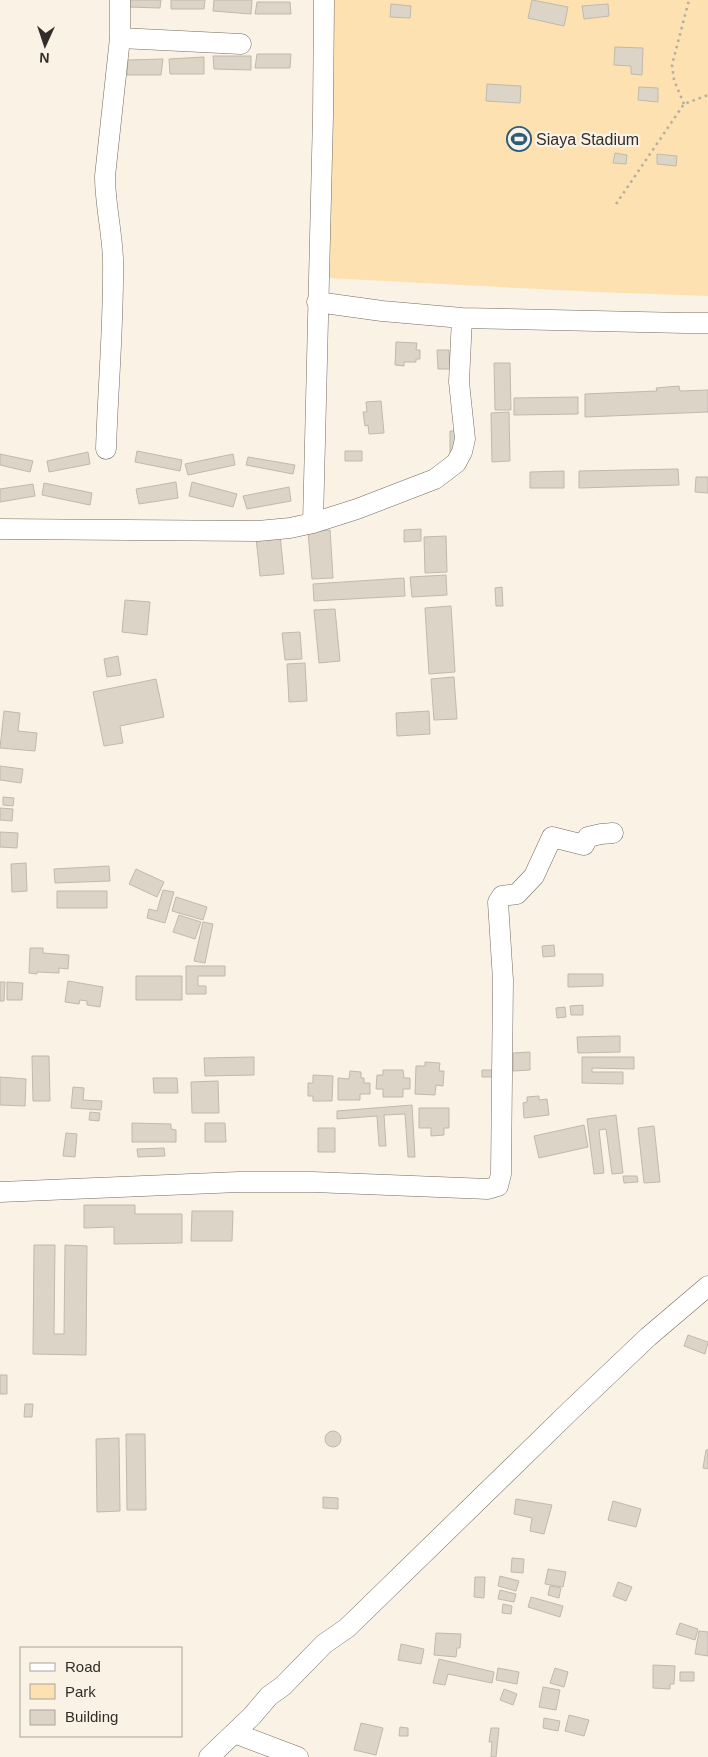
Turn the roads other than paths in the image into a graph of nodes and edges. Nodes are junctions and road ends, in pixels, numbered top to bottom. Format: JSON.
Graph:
{"nodes":[{"id":1,"x":120,"y":0,"type":"edge"},
{"id":2,"x":324,"y":0,"type":"edge"},
{"id":3,"x":120,"y":38,"type":"junction"},
{"id":4,"x":241,"y":44,"type":"dead end"},
{"id":5,"x":317,"y":302,"type":"junction"},
{"id":6,"x":462,"y":318,"type":"junction"},
{"id":7,"x":708,"y":323,"type":"edge"},
{"id":8,"x":106,"y":449,"type":"dead end"},
{"id":9,"x":313,"y":523,"type":"junction"},
{"id":10,"x":0,"y":529,"type":"edge"},
{"id":11,"x":613,"y":833,"type":"dead end"},
{"id":12,"x":0,"y":1192,"type":"edge"},
{"id":13,"x":708,"y":1286,"type":"edge"},
{"id":14,"x":234,"y":1734,"type":"junction"},
{"id":15,"x":209,"y":1757,"type":"edge"},
{"id":16,"x":298,"y":1757,"type":"edge"}],
"edges":[{"from":1,"to":3,"type":"street"},
{"from":2,"to":5,"type":"street"},
{"from":3,"to":4,"type":"street"},
{"from":3,"to":8,"type":"street"},
{"from":5,"to":6,"type":"street"},
{"from":5,"to":9,"type":"street"},
{"from":6,"to":7,"type":"street"},
{"from":6,"to":9,"type":"street"},
{"from":9,"to":10,"type":"street"},
{"from":11,"to":12,"type":"street"},
{"from":13,"to":14,"type":"street"},
{"from":14,"to":15,"type":"street"},
{"from":14,"to":16,"type":"street"}]}
